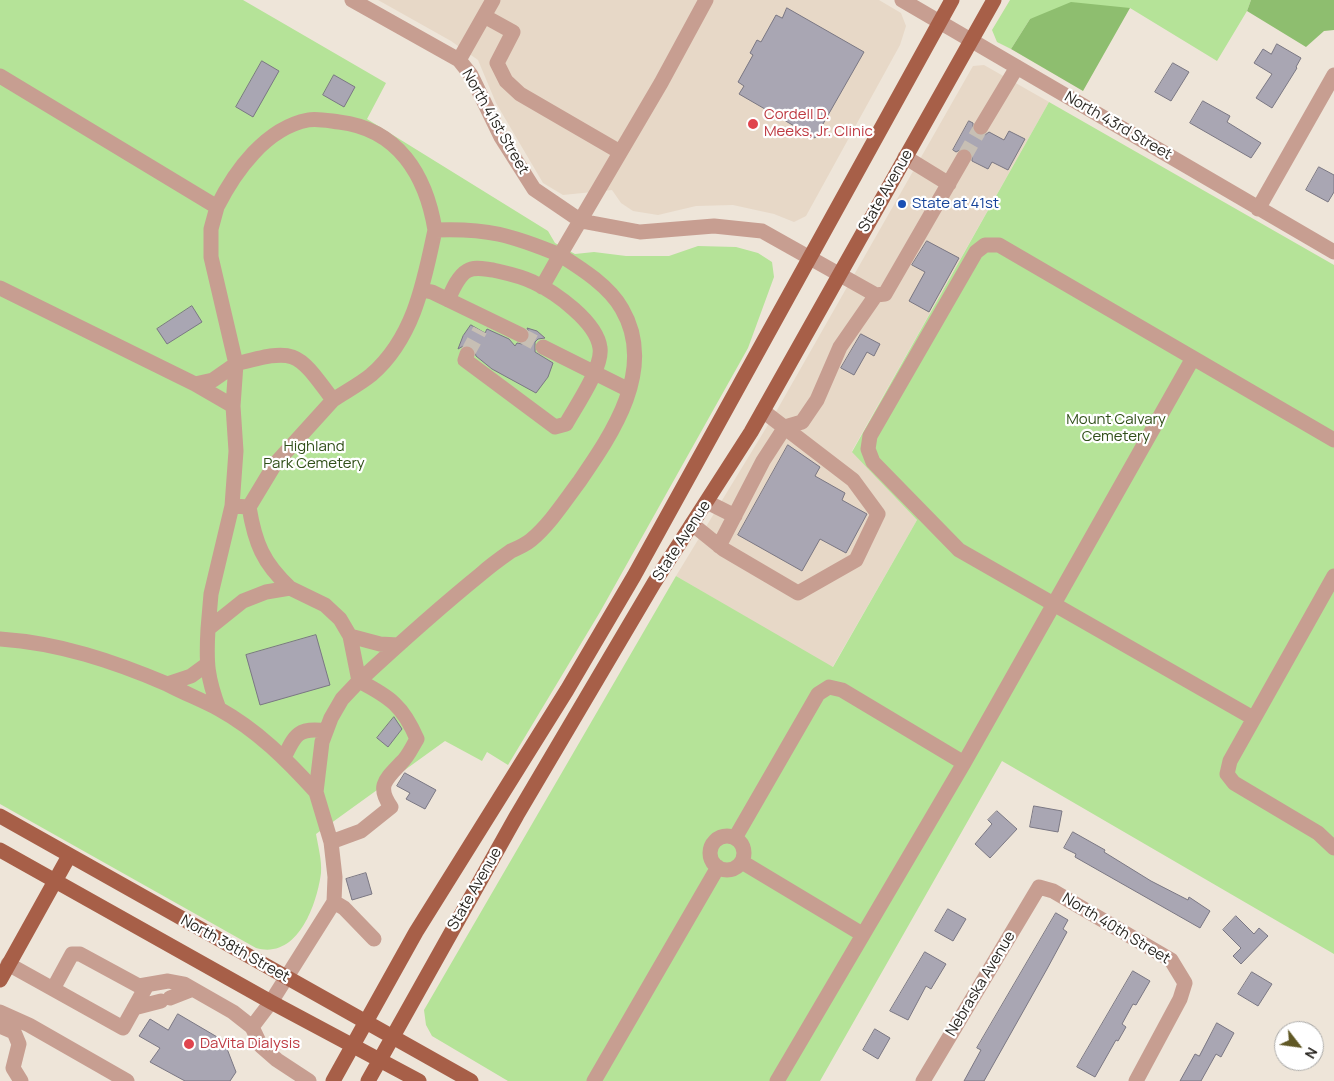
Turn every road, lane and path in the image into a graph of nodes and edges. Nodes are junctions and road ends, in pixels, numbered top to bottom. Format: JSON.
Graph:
{"nodes":[{"id":1,"x":352,"y":0,"type":"edge"},
{"id":2,"x":493,"y":0,"type":"edge"},
{"id":3,"x":706,"y":0,"type":"edge"},
{"id":4,"x":902,"y":0,"type":"edge"},
{"id":5,"x":952,"y":0,"type":"edge"},
{"id":6,"x":994,"y":0,"type":"edge"},
{"id":7,"x":484,"y":16,"type":"junction"},
{"id":8,"x":940,"y":22,"type":"junction"},
{"id":9,"x":971,"y":40,"type":"junction"},
{"id":10,"x":459,"y":60,"type":"junction"},
{"id":11,"x":1017,"y":67,"type":"junction"},
{"id":12,"x":1334,"y":75,"type":"edge"},
{"id":13,"x":0,"y":76,"type":"edge"},
{"id":14,"x":981,"y":127,"type":"tunnel mouth"},
{"id":15,"x":620,"y":152,"type":"junction"},
{"id":16,"x":964,"y":157,"type":"tunnel mouth"},
{"id":17,"x":905,"y":158,"type":"junction"},
{"id":18,"x":949,"y":184,"type":"junction"},
{"id":19,"x":217,"y":207,"type":"junction"},
{"id":20,"x":1258,"y":208,"type":"junction"},
{"id":21,"x":582,"y":221,"type":"junction"},
{"id":22,"x":435,"y":230,"type":"junction"},
{"id":23,"x":1334,"y":252,"type":"edge"},
{"id":24,"x":560,"y":255,"type":"junction"},
{"id":25,"x":811,"y":258,"type":"junction"},
{"id":26,"x":839,"y":273,"type":"junction"},
{"id":27,"x":542,"y":287,"type":"junction"},
{"id":28,"x":0,"y":288,"type":"edge"},
{"id":29,"x":422,"y":290,"type":"junction"},
{"id":30,"x":876,"y":295,"type":"junction"},
{"id":31,"x":448,"y":300,"type":"junction"},
{"id":32,"x":521,"y":335,"type":"tunnel mouth"},
{"id":33,"x":543,"y":347,"type":"tunnel mouth"},
{"id":34,"x":467,"y":354,"type":"dead end"},
{"id":35,"x":1193,"y":358,"type":"junction"},
{"id":36,"x":236,"y":364,"type":"junction"},
{"id":37,"x":594,"y":373,"type":"junction"},
{"id":38,"x":195,"y":384,"type":"junction"},
{"id":39,"x":629,"y":390,"type":"junction"},
{"id":40,"x":333,"y":400,"type":"junction"},
{"id":41,"x":233,"y":406,"type":"junction"},
{"id":42,"x":763,"y":411,"type":"junction"},
{"id":43,"x":785,"y":427,"type":"junction"},
{"id":44,"x":1334,"y":440,"type":"edge"},
{"id":45,"x":707,"y":502,"type":"junction"},
{"id":46,"x":232,"y":506,"type":"junction"},
{"id":47,"x":249,"y":507,"type":"junction"},
{"id":48,"x":734,"y":516,"type":"junction"},
{"id":49,"x":692,"y":524,"type":"junction"},
{"id":50,"x":719,"y":546,"type":"junction"},
{"id":51,"x":1334,"y":576,"type":"edge"},
{"id":52,"x":290,"y":588,"type":"junction"},
{"id":53,"x":1055,"y":604,"type":"junction"},
{"id":54,"x":208,"y":629,"type":"junction"},
{"id":55,"x":350,"y":636,"type":"junction"},
{"id":56,"x":0,"y":638,"type":"edge"},
{"id":57,"x":398,"y":645,"type":"junction"},
{"id":58,"x":206,"y":665,"type":"junction"},
{"id":59,"x":359,"y":681,"type":"junction"},
{"id":60,"x":167,"y":684,"type":"junction"},
{"id":61,"x":219,"y":709,"type":"junction"},
{"id":62,"x":1253,"y":718,"type":"junction"},
{"id":63,"x":326,"y":731,"type":"junction"},
{"id":64,"x":284,"y":758,"type":"junction"},
{"id":65,"x":964,"y":763,"type":"junction"},
{"id":66,"x":316,"y":792,"type":"junction"},
{"id":67,"x":0,"y":816,"type":"edge"},
{"id":68,"x":735,"y":838,"type":"junction"},
{"id":69,"x":331,"y":842,"type":"junction"},
{"id":70,"x":1334,"y":848,"type":"edge"},
{"id":71,"x":0,"y":850,"type":"edge"},
{"id":72,"x":69,"y":856,"type":"junction"},
{"id":73,"x":742,"y":862,"type":"junction"},
{"id":74,"x":718,"y":868,"type":"junction"},
{"id":75,"x":56,"y":880,"type":"junction"},
{"id":76,"x":1039,"y":887,"type":"joint"},
{"id":77,"x":334,"y":902,"type":"junction"},
{"id":78,"x":862,"y":934,"type":"junction"},
{"id":79,"x":374,"y":939,"type":"dead end"},
{"id":80,"x":8,"y":964,"type":"junction"},
{"id":81,"x":286,"y":977,"type":"junction"},
{"id":82,"x":0,"y":980,"type":"edge"},
{"id":83,"x":147,"y":985,"type":"junction"},
{"id":84,"x":53,"y":988,"type":"junction"},
{"id":85,"x":193,"y":990,"type":"junction"},
{"id":86,"x":271,"y":1002,"type":"junction"},
{"id":87,"x":134,"y":1008,"type":"junction"},
{"id":88,"x":0,"y":1012,"type":"edge"},
{"id":89,"x":366,"y":1022,"type":"junction"},
{"id":90,"x":0,"y":1026,"type":"edge"},
{"id":91,"x":252,"y":1028,"type":"junction"},
{"id":92,"x":392,"y":1036,"type":"junction"},
{"id":93,"x":353,"y":1045,"type":"junction"},
{"id":94,"x":379,"y":1059,"type":"junction"},
{"id":95,"x":20,"y":1081,"type":"edge"},
{"id":96,"x":127,"y":1081,"type":"edge"},
{"id":97,"x":309,"y":1081,"type":"edge"},
{"id":98,"x":333,"y":1081,"type":"edge"},
{"id":99,"x":368,"y":1081,"type":"edge"},
{"id":100,"x":419,"y":1081,"type":"edge"},
{"id":101,"x":471,"y":1081,"type":"edge"},
{"id":102,"x":594,"y":1081,"type":"edge"},
{"id":103,"x":777,"y":1081,"type":"edge"},
{"id":104,"x":923,"y":1081,"type":"edge"},
{"id":105,"x":1136,"y":1081,"type":"edge"}],
"edges":[{"from":1,"to":10,"type":"street","name":"North 41st Street"},
{"from":2,"to":7,"type":"street"},
{"from":3,"to":15,"type":"street"},
{"from":4,"to":8,"type":"street","name":"North 43rd Street"},
{"from":5,"to":8,"type":"main road","name":"State Avenue"},
{"from":6,"to":9,"type":"main road","name":"State Avenue"},
{"from":7,"to":10,"type":"street"},
{"from":7,"to":15,"type":"street"},
{"from":8,"to":9,"type":"street","name":"North 43rd Street"},
{"from":8,"to":25,"type":"main road","name":"State Avenue"},
{"from":9,"to":11,"type":"street","name":"North 43rd Street"},
{"from":9,"to":17,"type":"main road","name":"State Avenue"},
{"from":10,"to":21,"type":"street","name":"North 41st Street"},
{"from":11,"to":14,"type":"street"},
{"from":11,"to":20,"type":"street","name":"North 43rd Street"},
{"from":12,"to":20,"type":"street"},
{"from":13,"to":19,"type":"street"},
{"from":15,"to":21,"type":"street"},
{"from":16,"to":18,"type":"street"},
{"from":17,"to":18,"type":"street"},
{"from":17,"to":26,"type":"main road","name":"State Avenue"},
{"from":18,"to":30,"type":"street"},
{"from":19,"to":22,"type":"street"},
{"from":19,"to":36,"type":"street"},
{"from":20,"to":23,"type":"street","name":"North 43rd Street"},
{"from":21,"to":24,"type":"street"},
{"from":21,"to":25,"type":"street","name":"North 41st Street"},
{"from":22,"to":24,"type":"street"},
{"from":22,"to":29,"type":"street"},
{"from":24,"to":27,"type":"street"},
{"from":24,"to":39,"type":"street"},
{"from":25,"to":26,"type":"street","name":"North 41st Street"},
{"from":25,"to":89,"type":"main road","name":"State Avenue"},
{"from":26,"to":30,"type":"street","name":"North 41st Street"},
{"from":26,"to":42,"type":"main road","name":"State Avenue"},
{"from":27,"to":31,"type":"street"},
{"from":27,"to":37,"type":"street"},
{"from":28,"to":38,"type":"street"},
{"from":29,"to":31,"type":"street"},
{"from":29,"to":40,"type":"street"},
{"from":30,"to":43,"type":"street"},
{"from":31,"to":32,"type":"street"},
{"from":33,"to":37,"type":"street"},
{"from":34,"to":37,"type":"street"},
{"from":35,"to":44,"type":"street"},
{"from":35,"to":53,"type":"street"},
{"from":35,"to":53,"type":"street"},
{"from":36,"to":38,"type":"street"},
{"from":36,"to":40,"type":"street"},
{"from":36,"to":41,"type":"street"},
{"from":37,"to":39,"type":"street"},
{"from":38,"to":41,"type":"street"},
{"from":39,"to":57,"type":"street"},
{"from":40,"to":47,"type":"street"},
{"from":41,"to":46,"type":"street"},
{"from":42,"to":43,"type":"street"},
{"from":42,"to":45,"type":"main road","name":"State Avenue"},
{"from":43,"to":48,"type":"street"},
{"from":43,"to":50,"type":"street"},
{"from":45,"to":48,"type":"street"},
{"from":45,"to":49,"type":"main road","name":"State Avenue"},
{"from":46,"to":47,"type":"street"},
{"from":46,"to":54,"type":"street"},
{"from":47,"to":52,"type":"street"},
{"from":48,"to":50,"type":"street"},
{"from":49,"to":50,"type":"street"},
{"from":49,"to":92,"type":"main road","name":"State Avenue"},
{"from":51,"to":62,"type":"street"},
{"from":52,"to":54,"type":"street"},
{"from":52,"to":55,"type":"street"},
{"from":53,"to":62,"type":"street"},
{"from":53,"to":65,"type":"street"},
{"from":54,"to":58,"type":"street"},
{"from":55,"to":57,"type":"street"},
{"from":55,"to":59,"type":"street"},
{"from":56,"to":60,"type":"street"},
{"from":57,"to":59,"type":"street"},
{"from":58,"to":60,"type":"street"},
{"from":58,"to":61,"type":"street"},
{"from":59,"to":63,"type":"street"},
{"from":59,"to":69,"type":"street"},
{"from":60,"to":61,"type":"street"},
{"from":61,"to":64,"type":"street"},
{"from":62,"to":70,"type":"street"},
{"from":63,"to":64,"type":"street"},
{"from":63,"to":66,"type":"street"},
{"from":64,"to":66,"type":"street"},
{"from":65,"to":68,"type":"street"},
{"from":65,"to":78,"type":"street"},
{"from":66,"to":69,"type":"street"},
{"from":67,"to":72,"type":"main road","name":"North 38th Street"},
{"from":68,"to":73,"type":"street"},
{"from":68,"to":74,"type":"street"},
{"from":69,"to":77,"type":"street"},
{"from":71,"to":75,"type":"main road","name":"North 38th Street"},
{"from":72,"to":75,"type":"main road"},
{"from":72,"to":81,"type":"main road","name":"North 38th Street"},
{"from":73,"to":74,"type":"street"},
{"from":73,"to":78,"type":"street"},
{"from":74,"to":102,"type":"street"},
{"from":75,"to":80,"type":"main road"},
{"from":75,"to":86,"type":"main road","name":"North 38th Street"},
{"from":76,"to":104,"type":"street","name":"Nebraska Avenue"},
{"from":76,"to":105,"type":"street","name":"North 40th Street"},
{"from":77,"to":79,"type":"street"},
{"from":77,"to":81,"type":"street"},
{"from":78,"to":103,"type":"street"},
{"from":80,"to":82,"type":"main road"},
{"from":80,"to":84,"type":"street"},
{"from":81,"to":86,"type":"street"},
{"from":81,"to":89,"type":"main road","name":"North 38th Street"},
{"from":83,"to":84,"type":"street"},
{"from":83,"to":85,"type":"street"},
{"from":83,"to":87,"type":"street"},
{"from":84,"to":87,"type":"street"},
{"from":85,"to":87,"type":"street"},
{"from":85,"to":91,"type":"street"},
{"from":86,"to":91,"type":"street"},
{"from":86,"to":93,"type":"main road","name":"North 38th Street"},
{"from":88,"to":96,"type":"street"},
{"from":89,"to":92,"type":"main road","name":"North 38th Street"},
{"from":89,"to":93,"type":"main road","name":"State Avenue"},
{"from":90,"to":95,"type":"street"},
{"from":91,"to":97,"type":"street"},
{"from":92,"to":94,"type":"main road","name":"State Avenue"},
{"from":92,"to":101,"type":"main road","name":"North 38th Street"},
{"from":93,"to":94,"type":"main road","name":"North 38th Street"},
{"from":93,"to":98,"type":"main road","name":"State Avenue"},
{"from":94,"to":99,"type":"main road","name":"State Avenue"},
{"from":94,"to":100,"type":"main road","name":"North 38th Street"}]}
